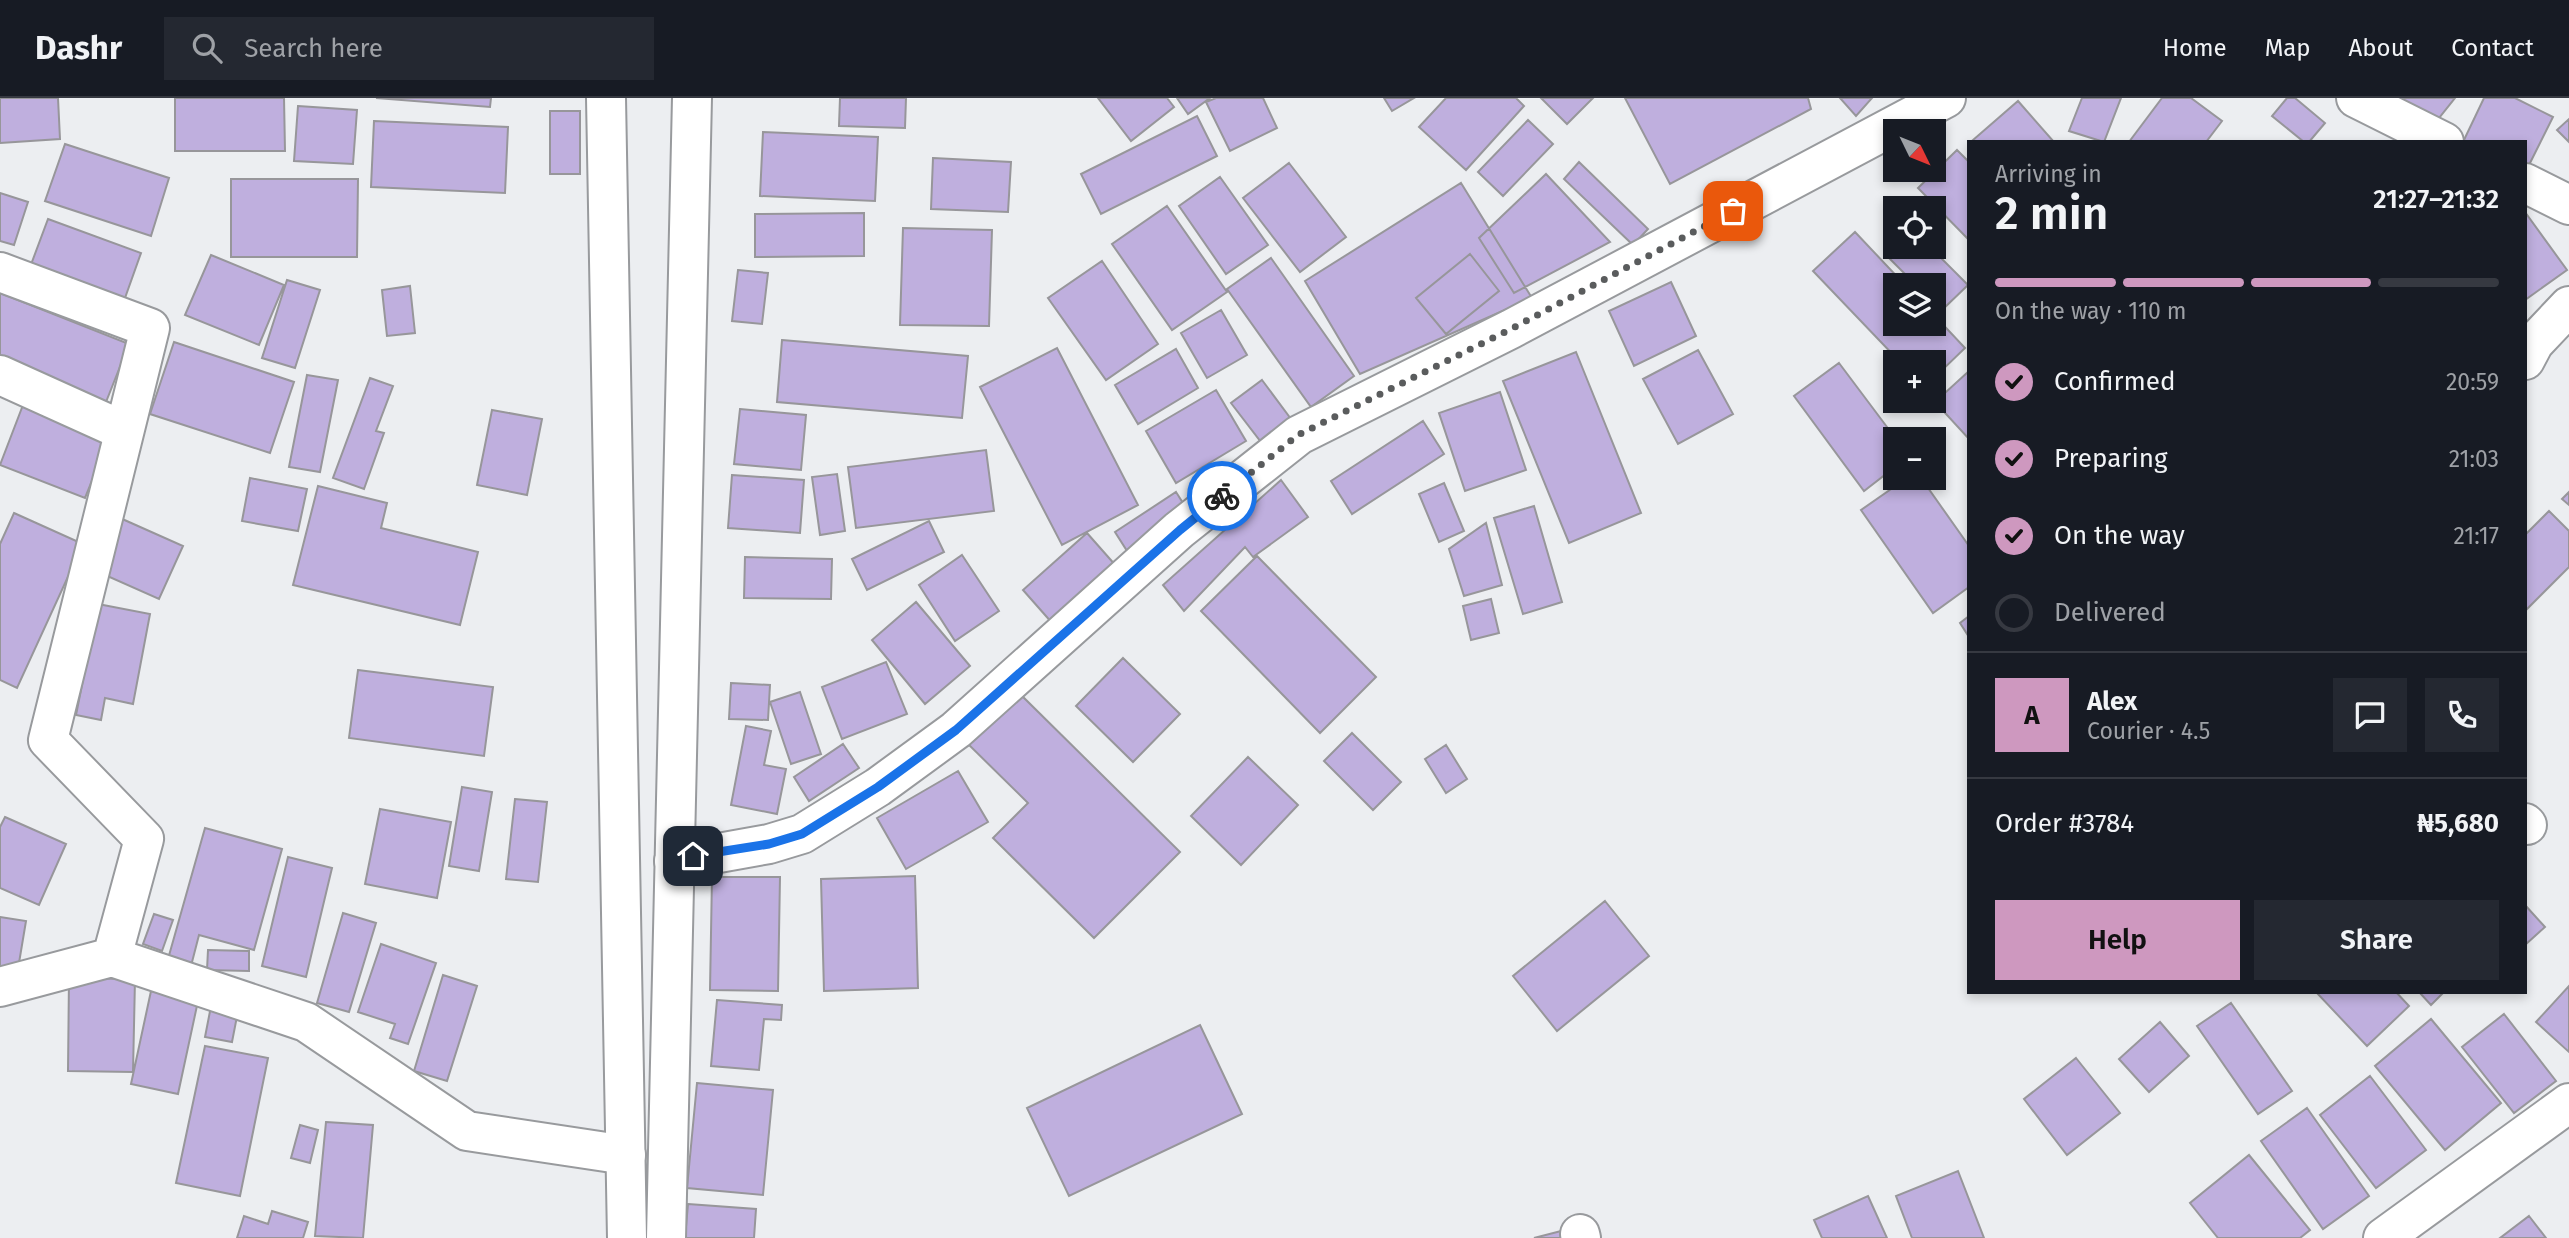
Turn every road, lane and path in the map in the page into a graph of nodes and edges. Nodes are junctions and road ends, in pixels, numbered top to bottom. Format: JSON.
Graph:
{"nodes":[{"id":1,"x":606,"y":98,"type":"edge"},
{"id":2,"x":692,"y":98,"type":"edge"},
{"id":3,"x":1946,"y":98,"type":"edge"},
{"id":4,"x":2356,"y":98,"type":"edge"},
{"id":5,"x":2440,"y":140,"type":"edge"},
{"id":6,"x":2527,"y":184,"type":"edge"},
{"id":7,"x":2569,"y":205,"type":"edge"},
{"id":8,"x":0,"y":272,"type":"edge"},
{"id":9,"x":2569,"y":306,"type":"edge"},
{"id":10,"x":2527,"y":356,"type":"edge"},
{"id":11,"x":0,"y":375,"type":"edge"},
{"id":12,"x":124,"y":431,"type":"junction"},
{"id":13,"x":674,"y":861,"type":"junction"},
{"id":14,"x":112,"y":957,"type":"junction"},
{"id":15,"x":0,"y":987,"type":"edge"},
{"id":16,"x":2569,"y":1103,"type":"edge"},
{"id":17,"x":626,"y":1155,"type":"junction"},
{"id":18,"x":627,"y":1238,"type":"edge"},
{"id":19,"x":666,"y":1238,"type":"edge"},
{"id":20,"x":2383,"y":1238,"type":"edge"}],
"edges":[{"from":1,"to":17,"type":"street"},
{"from":2,"to":13,"type":"street"},
{"from":3,"to":13,"type":"street"},
{"from":4,"to":5,"type":"street"},
{"from":6,"to":7,"type":"street"},
{"from":8,"to":12,"type":"street"},
{"from":9,"to":10,"type":"street"},
{"from":11,"to":12,"type":"street"},
{"from":12,"to":14,"type":"street"},
{"from":13,"to":19,"type":"street"},
{"from":14,"to":15,"type":"street"},
{"from":14,"to":17,"type":"street"},
{"from":16,"to":20,"type":"street"},
{"from":17,"to":18,"type":"street"}]}
